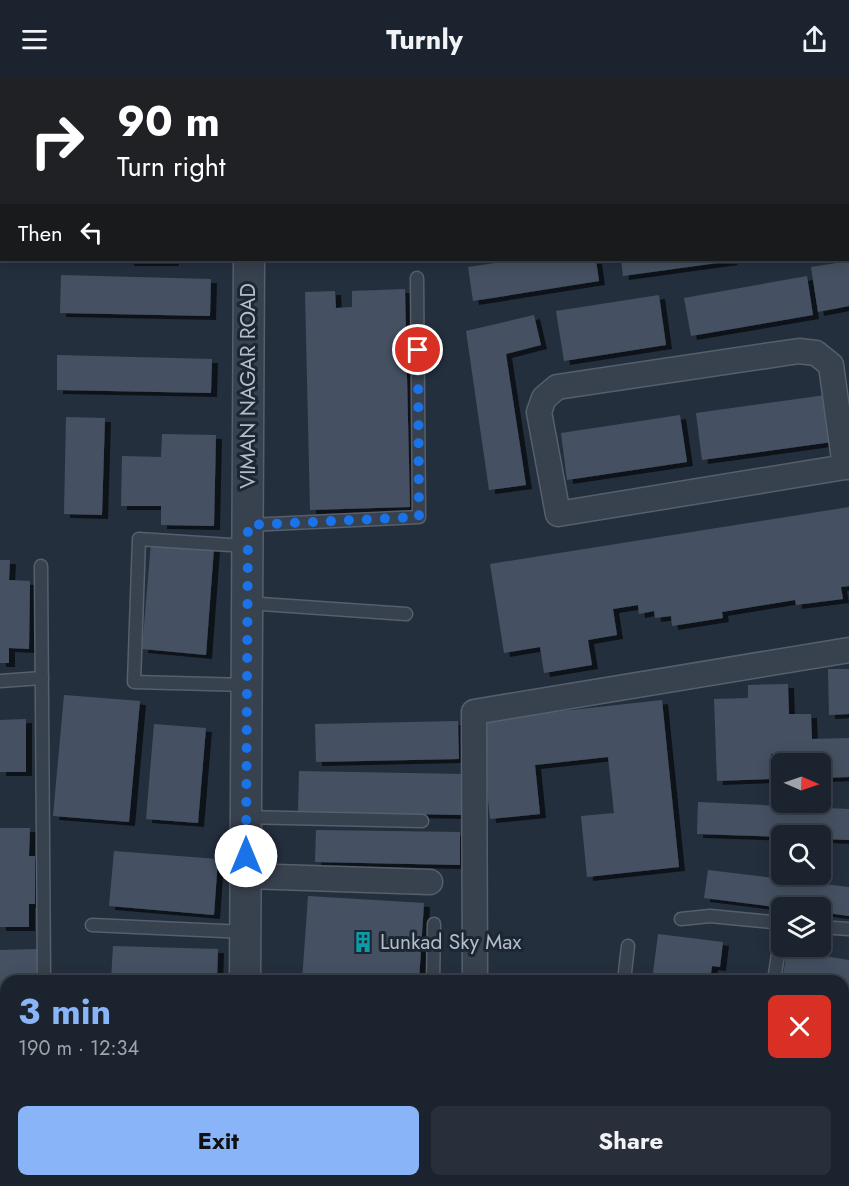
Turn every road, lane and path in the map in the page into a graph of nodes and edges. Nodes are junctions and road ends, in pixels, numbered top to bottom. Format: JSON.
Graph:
{"nodes":[{"id":1,"x":249,"y":261,"type":"edge"},
{"id":2,"x":417,"y":278,"type":"dead end"},
{"id":3,"x":847,"y":467,"type":"edge"},
{"id":4,"x":248,"y":536,"type":"junction"},
{"id":5,"x":41,"y":567,"type":"dead end"},
{"id":6,"x":247,"y":603,"type":"junction"},
{"id":7,"x":406,"y":614,"type":"dead end"},
{"id":8,"x":849,"y":650,"type":"edge"},
{"id":9,"x":42,"y":678,"type":"junction"},
{"id":10,"x":0,"y":681,"type":"edge"},
{"id":11,"x":247,"y":685,"type":"junction"},
{"id":12,"x":246,"y":817,"type":"junction"},
{"id":13,"x":422,"y":821,"type":"dead end"},
{"id":14,"x":246,"y":876,"type":"junction"},
{"id":15,"x":430,"y":882,"type":"dead end"},
{"id":16,"x":681,"y":920,"type":"dead end"},
{"id":17,"x":771,"y":922,"type":"edge"},
{"id":18,"x":434,"y":924,"type":"dead end"},
{"id":19,"x":92,"y":926,"type":"dead end"},
{"id":20,"x":831,"y":928,"type":"edge"},
{"id":21,"x":849,"y":929,"type":"edge"},
{"id":22,"x":246,"y":932,"type":"junction"},
{"id":23,"x":628,"y":946,"type":"dead end"},
{"id":24,"x":778,"y":957,"type":"edge"},
{"id":25,"x":44,"y":975,"type":"edge"},
{"id":26,"x":245,"y":975,"type":"edge"},
{"id":27,"x":433,"y":975,"type":"edge"},
{"id":28,"x":475,"y":975,"type":"edge"},
{"id":29,"x":625,"y":975,"type":"edge"},
{"id":30,"x":775,"y":975,"type":"edge"}],
"edges":[{"from":1,"to":4,"type":"street","name":"VIMAN NAGAR ROAD"},
{"from":2,"to":4,"type":"lane"},
{"from":3,"to":3,"type":"street"},
{"from":4,"to":6,"type":"street","name":"VIMAN NAGAR ROAD"},
{"from":4,"to":11,"type":"lane"},
{"from":5,"to":9,"type":"lane"},
{"from":6,"to":7,"type":"lane"},
{"from":6,"to":11,"type":"street","name":"VIMAN NAGAR ROAD"},
{"from":8,"to":28,"type":"street"},
{"from":9,"to":10,"type":"lane"},
{"from":9,"to":25,"type":"lane"},
{"from":11,"to":12,"type":"street","name":"VIMAN NAGAR ROAD"},
{"from":12,"to":13,"type":"lane"},
{"from":12,"to":14,"type":"street","name":"VIMAN NAGAR ROAD"},
{"from":14,"to":15,"type":"street"},
{"from":14,"to":22,"type":"street","name":"VIMAN NAGAR ROAD"},
{"from":16,"to":17,"type":"lane"},
{"from":18,"to":27,"type":"lane"},
{"from":19,"to":22,"type":"lane"},
{"from":20,"to":21,"type":"lane"},
{"from":22,"to":26,"type":"street","name":"VIMAN NAGAR ROAD"},
{"from":23,"to":29,"type":"lane"},
{"from":24,"to":30,"type":"lane"}]}
